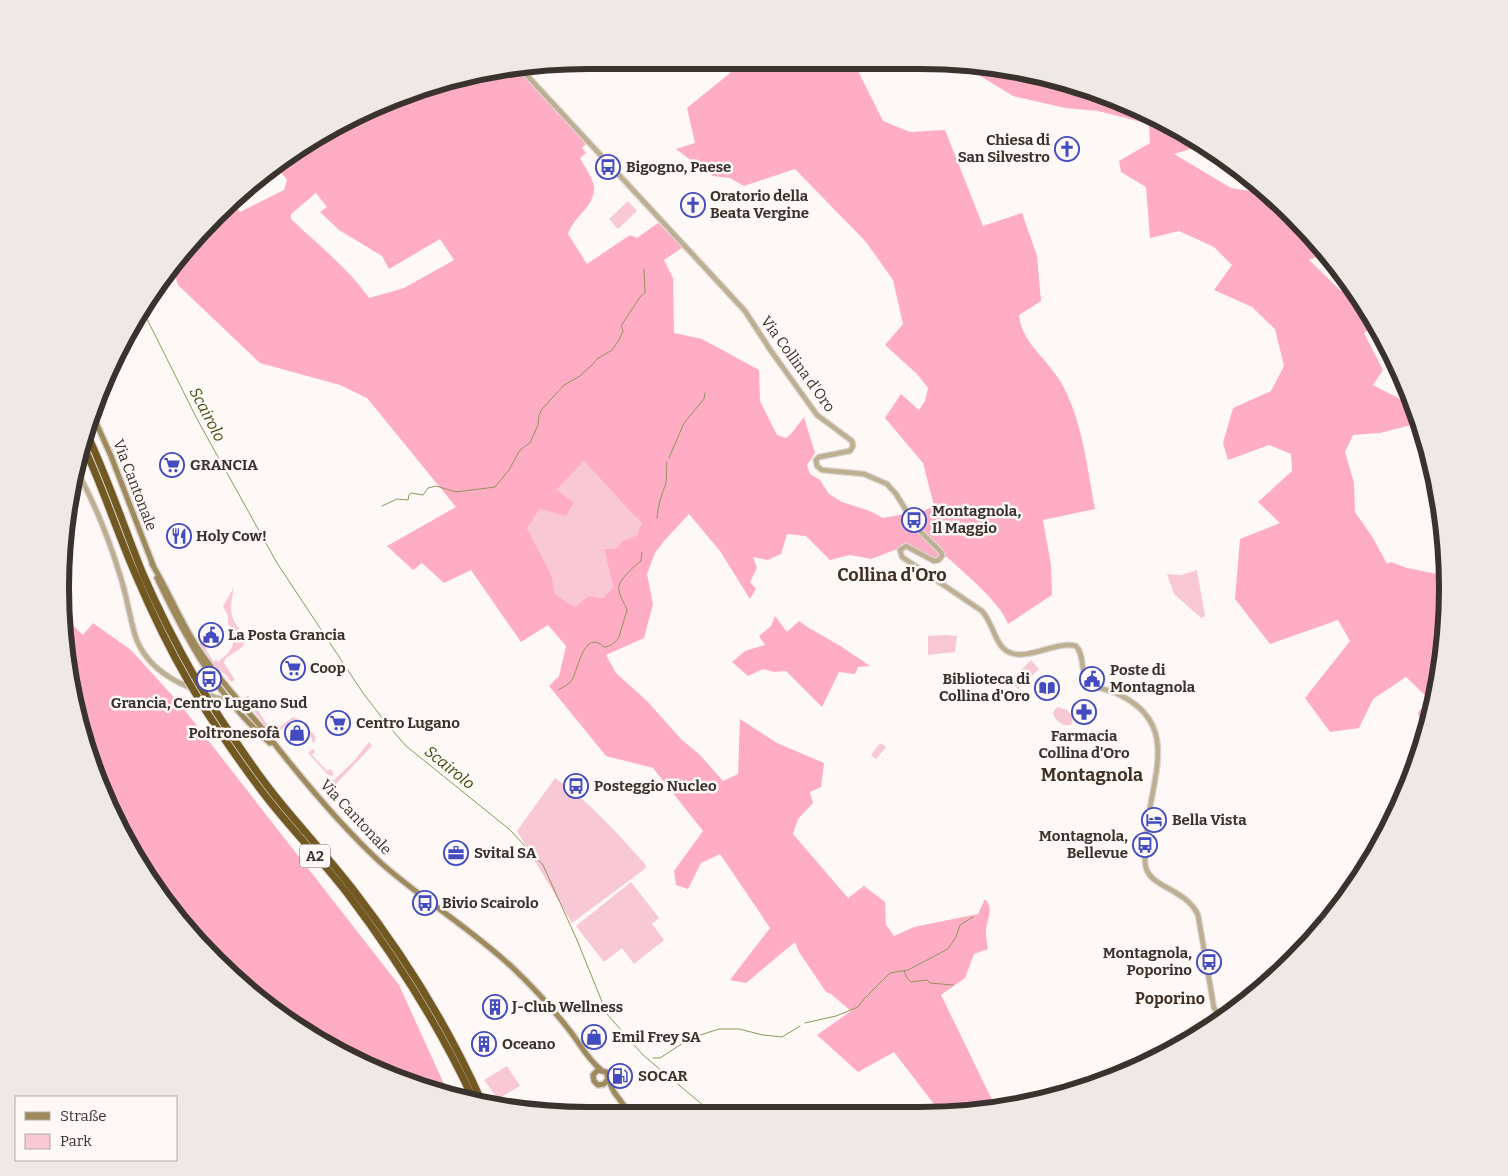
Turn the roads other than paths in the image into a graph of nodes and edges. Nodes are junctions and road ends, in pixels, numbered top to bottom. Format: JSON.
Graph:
{"nodes":[{"id":1,"x":524,"y":73,"type":"edge"},
{"id":2,"x":96,"y":422,"type":"edge"},
{"id":3,"x":90,"y":441,"type":"edge"},
{"id":4,"x":86,"y":453,"type":"edge"},
{"id":5,"x":81,"y":479,"type":"edge"},
{"id":6,"x":227,"y":692,"type":"junction"},
{"id":7,"x":212,"y":696,"type":"junction"},
{"id":8,"x":231,"y":697,"type":"junction"},
{"id":9,"x":209,"y":709,"type":"junction"},
{"id":10,"x":1218,"y":1013,"type":"edge"},
{"id":11,"x":589,"y":1057,"type":"junction"},
{"id":12,"x":462,"y":1058,"type":"junction"},
{"id":13,"x":457,"y":1065,"type":"junction"},
{"id":14,"x":600,"y":1069,"type":"junction"},
{"id":15,"x":594,"y":1073,"type":"junction"},
{"id":16,"x":608,"y":1079,"type":"junction"},
{"id":17,"x":602,"y":1085,"type":"junction"},
{"id":18,"x":614,"y":1092,"type":"junction"},
{"id":19,"x":466,"y":1093,"type":"edge"},
{"id":20,"x":470,"y":1093,"type":"edge"},
{"id":21,"x":479,"y":1095,"type":"edge"},
{"id":22,"x":484,"y":1096,"type":"edge"},
{"id":23,"x":624,"y":1107,"type":"edge"}],
"edges":[{"from":1,"to":10,"type":"street","name":"Via Collina d'Oro"},
{"from":2,"to":6,"type":"main road","name":"Via Cantonale"},
{"from":3,"to":9,"type":"highway","number":"A2","bridge":true},
{"from":4,"to":9,"type":"highway","number":"A2","bridge":true},
{"from":5,"to":7,"type":"street"},
{"from":6,"to":7,"type":"street"},
{"from":6,"to":8,"type":"main road","name":"Via Cantonale"},
{"from":7,"to":8,"type":"street"},
{"from":8,"to":11,"type":"main road","name":"Via Cantonale"},
{"from":9,"to":12,"type":"highway","number":"A2"},
{"from":9,"to":13,"type":"highway","number":"A2"},
{"from":11,"to":14,"type":"main road"},
{"from":11,"to":15,"type":"main road"},
{"from":12,"to":21,"type":"highway","number":"A2"},
{"from":12,"to":22,"type":"highway"},
{"from":13,"to":19,"type":"highway"},
{"from":13,"to":20,"type":"highway","number":"A2"},
{"from":14,"to":15,"type":"main road"},
{"from":14,"to":16,"type":"main road"},
{"from":15,"to":17,"type":"main road"},
{"from":16,"to":17,"type":"main road"},
{"from":16,"to":18,"type":"main road"},
{"from":17,"to":18,"type":"main road"},
{"from":18,"to":23,"type":"main road"}]}
